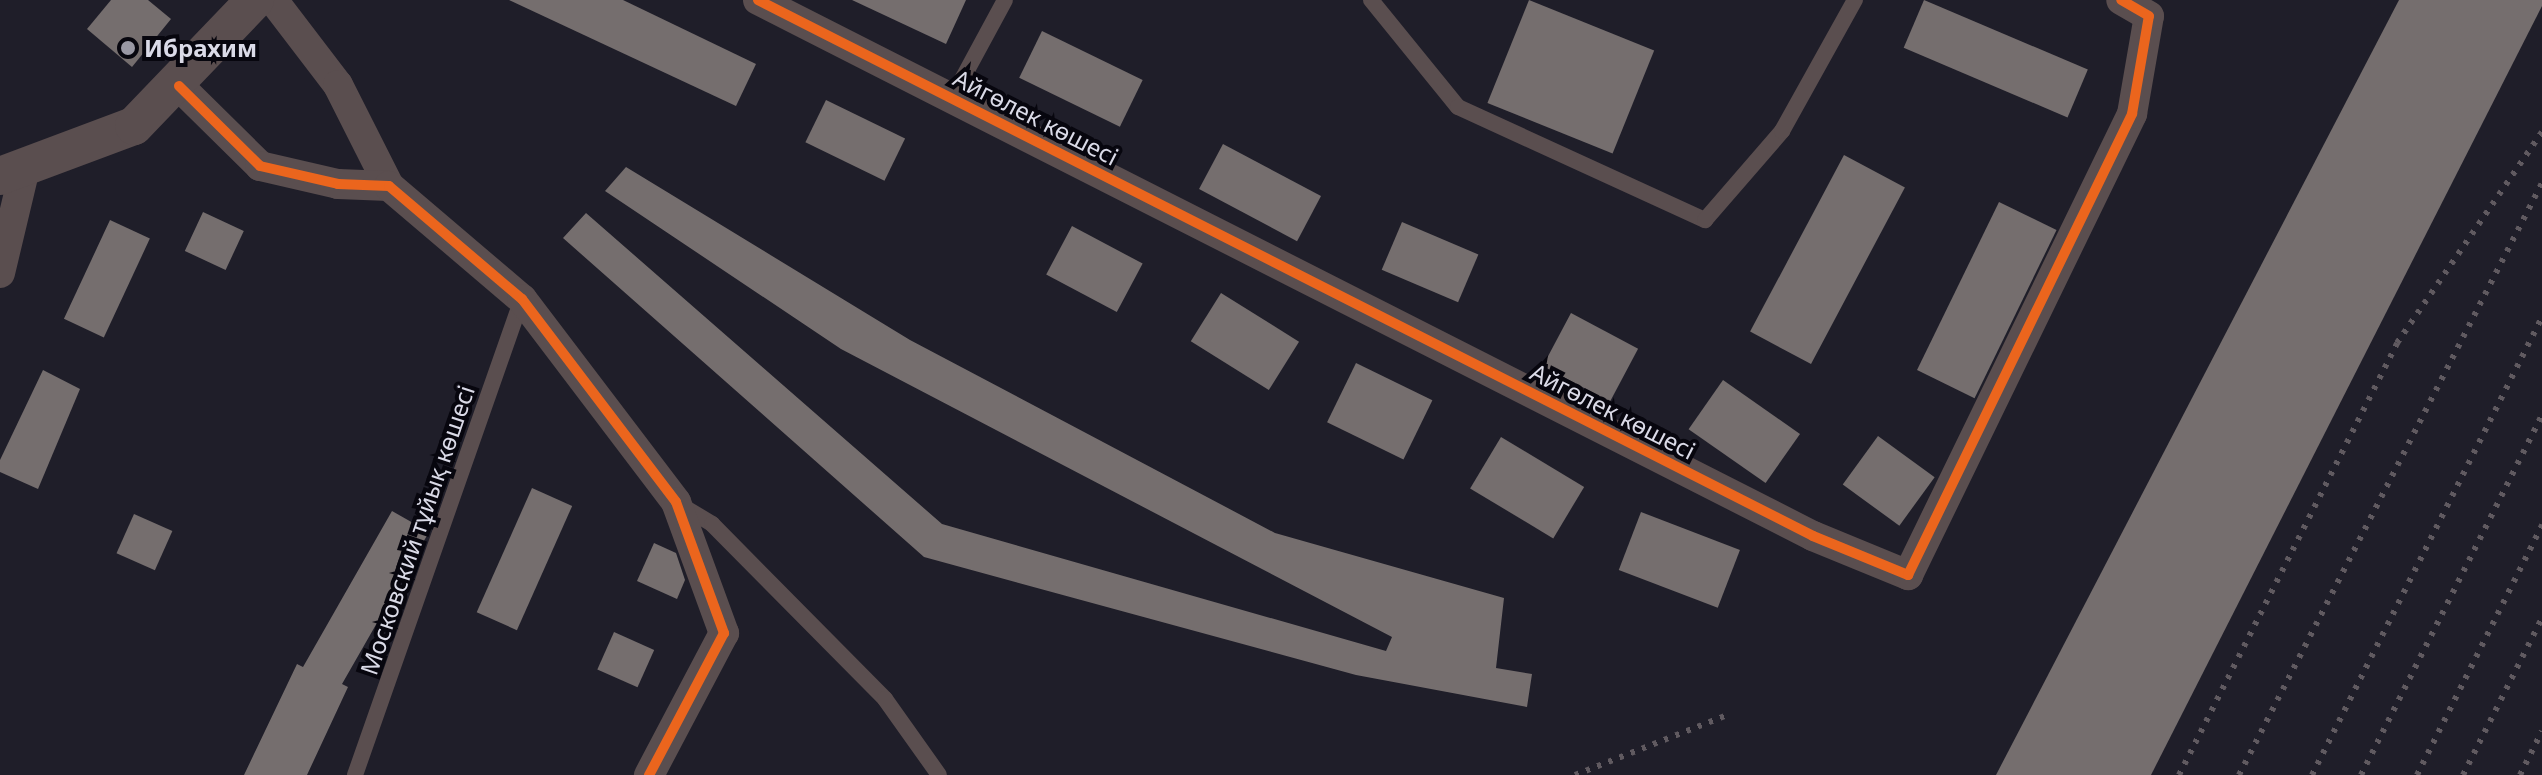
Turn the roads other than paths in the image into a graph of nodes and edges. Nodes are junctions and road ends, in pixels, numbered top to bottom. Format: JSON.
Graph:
{"nodes":[{"id":1,"x":255,"y":0,"type":"edge"},
{"id":2,"x":273,"y":0,"type":"edge"},
{"id":3,"x":758,"y":0,"type":"edge"},
{"id":4,"x":1005,"y":0,"type":"edge"},
{"id":5,"x":1371,"y":0,"type":"edge"},
{"id":6,"x":1855,"y":0,"type":"edge"},
{"id":7,"x":2121,"y":0,"type":"edge"},
{"id":8,"x":179,"y":86,"type":"junction"},
{"id":9,"x":952,"y":98,"type":"junction"},
{"id":10,"x":12,"y":172,"type":"edge"},
{"id":11,"x":389,"y":186,"type":"junction"},
{"id":12,"x":0,"y":273,"type":"edge"},
{"id":13,"x":522,"y":299,"type":"junction"},
{"id":14,"x":676,"y":502,"type":"junction"},
{"id":15,"x":355,"y":775,"type":"edge"},
{"id":16,"x":649,"y":775,"type":"edge"},
{"id":17,"x":939,"y":775,"type":"edge"}],
"edges":[{"from":1,"to":8,"type":"street"},
{"from":2,"to":11,"type":"street"},
{"from":3,"to":9,"type":"street","name":"Айгөлек көшесі"},
{"from":4,"to":9,"type":"lane"},
{"from":5,"to":6,"type":"lane"},
{"from":7,"to":9,"type":"street","name":"Айгөлек көшесі"},
{"from":8,"to":10,"type":"street"},
{"from":8,"to":11,"type":"street"},
{"from":10,"to":12,"type":"street"},
{"from":11,"to":13,"type":"street"},
{"from":13,"to":14,"type":"street"},
{"from":13,"to":15,"type":"lane","name":"Московский тұйық көшесі"},
{"from":14,"to":16,"type":"street"},
{"from":14,"to":17,"type":"lane"}]}
